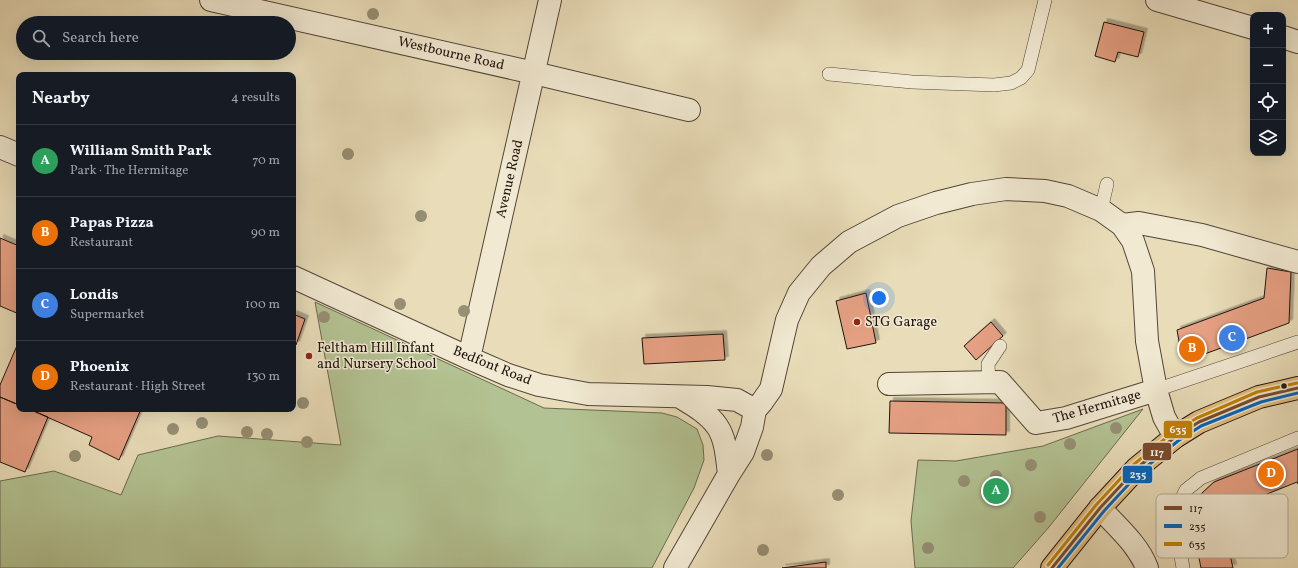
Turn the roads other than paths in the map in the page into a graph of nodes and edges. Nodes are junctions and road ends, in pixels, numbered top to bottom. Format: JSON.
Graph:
{"nodes":[{"id":1,"x":211,"y":0,"type":"edge"},
{"id":2,"x":550,"y":0,"type":"edge"},
{"id":3,"x":1045,"y":0,"type":"edge"},
{"id":4,"x":1157,"y":0,"type":"edge"},
{"id":5,"x":282,"y":16,"type":"edge"},
{"id":6,"x":296,"y":19,"type":"edge"},
{"id":7,"x":1250,"y":27,"type":"edge"},
{"id":8,"x":1286,"y":38,"type":"edge"},
{"id":9,"x":1298,"y":42,"type":"edge"},
{"id":10,"x":534,"y":73,"type":"junction"},
{"id":11,"x":829,"y":74,"type":"dead end"},
{"id":12,"x":689,"y":110,"type":"dead end"},
{"id":13,"x":0,"y":147,"type":"edge"},
{"id":14,"x":16,"y":155,"type":"edge"},
{"id":15,"x":1107,"y":184,"type":"dead end"},
{"id":16,"x":1101,"y":210,"type":"junction"},
{"id":17,"x":1122,"y":224,"type":"junction"},
{"id":18,"x":1298,"y":262,"type":"edge"},
{"id":19,"x":296,"y":278,"type":"edge"},
{"id":20,"x":1298,"y":342,"type":"edge"},
{"id":21,"x":1000,"y":346,"type":"dead end"},
{"id":22,"x":470,"y":358,"type":"junction"},
{"id":23,"x":989,"y":382,"type":"junction"},
{"id":24,"x":889,"y":384,"type":"dead end"},
{"id":25,"x":1156,"y":390,"type":"junction"},
{"id":26,"x":1297,"y":393,"type":"edge"},
{"id":27,"x":680,"y":397,"type":"junction"},
{"id":28,"x":755,"y":410,"type":"junction"},
{"id":29,"x":1175,"y":437,"type":"junction"},
{"id":30,"x":1298,"y":438,"type":"edge"},
{"id":31,"x":729,"y":474,"type":"junction"},
{"id":32,"x":1184,"y":494,"type":"edge"},
{"id":33,"x":1100,"y":508,"type":"junction"},
{"id":34,"x":1181,"y":558,"type":"edge"},
{"id":35,"x":675,"y":568,"type":"edge"},
{"id":36,"x":1052,"y":568,"type":"edge"},
{"id":37,"x":1147,"y":568,"type":"edge"},
{"id":38,"x":1183,"y":568,"type":"edge"}],
"edges":[{"from":1,"to":5,"type":"street","name":"Westbourne Road"},
{"from":2,"to":10,"type":"street","name":"Avenue Road"},
{"from":3,"to":11,"type":"lane"},
{"from":4,"to":7,"type":"street"},
{"from":6,"to":10,"type":"street","name":"Westbourne Road"},
{"from":8,"to":9,"type":"street"},
{"from":10,"to":12,"type":"street","name":"Westbourne Road"},
{"from":10,"to":22,"type":"street","name":"Avenue Road"},
{"from":13,"to":14,"type":"street"},
{"from":15,"to":16,"type":"lane"},
{"from":16,"to":17,"type":"street"},
{"from":16,"to":28,"type":"street"},
{"from":17,"to":18,"type":"street"},
{"from":17,"to":25,"type":"street"},
{"from":19,"to":22,"type":"street","name":"Bedfont Road"},
{"from":20,"to":25,"type":"lane"},
{"from":21,"to":23,"type":"lane"},
{"from":22,"to":27,"type":"street","name":"Bedfont Road"},
{"from":23,"to":24,"type":"street","name":"The Hermitage"},
{"from":23,"to":25,"type":"street","name":"The Hermitage"},
{"from":25,"to":29,"type":"street"},
{"from":26,"to":29,"type":"main road"},
{"from":27,"to":28,"type":"street","name":"Bedfont Road"},
{"from":27,"to":31,"type":"street"},
{"from":28,"to":31,"type":"street"},
{"from":29,"to":33,"type":"main road"},
{"from":30,"to":32,"type":"lane"},
{"from":31,"to":35,"type":"street"},
{"from":33,"to":36,"type":"main road"},
{"from":33,"to":37,"type":"street"},
{"from":34,"to":38,"type":"lane"}]}
